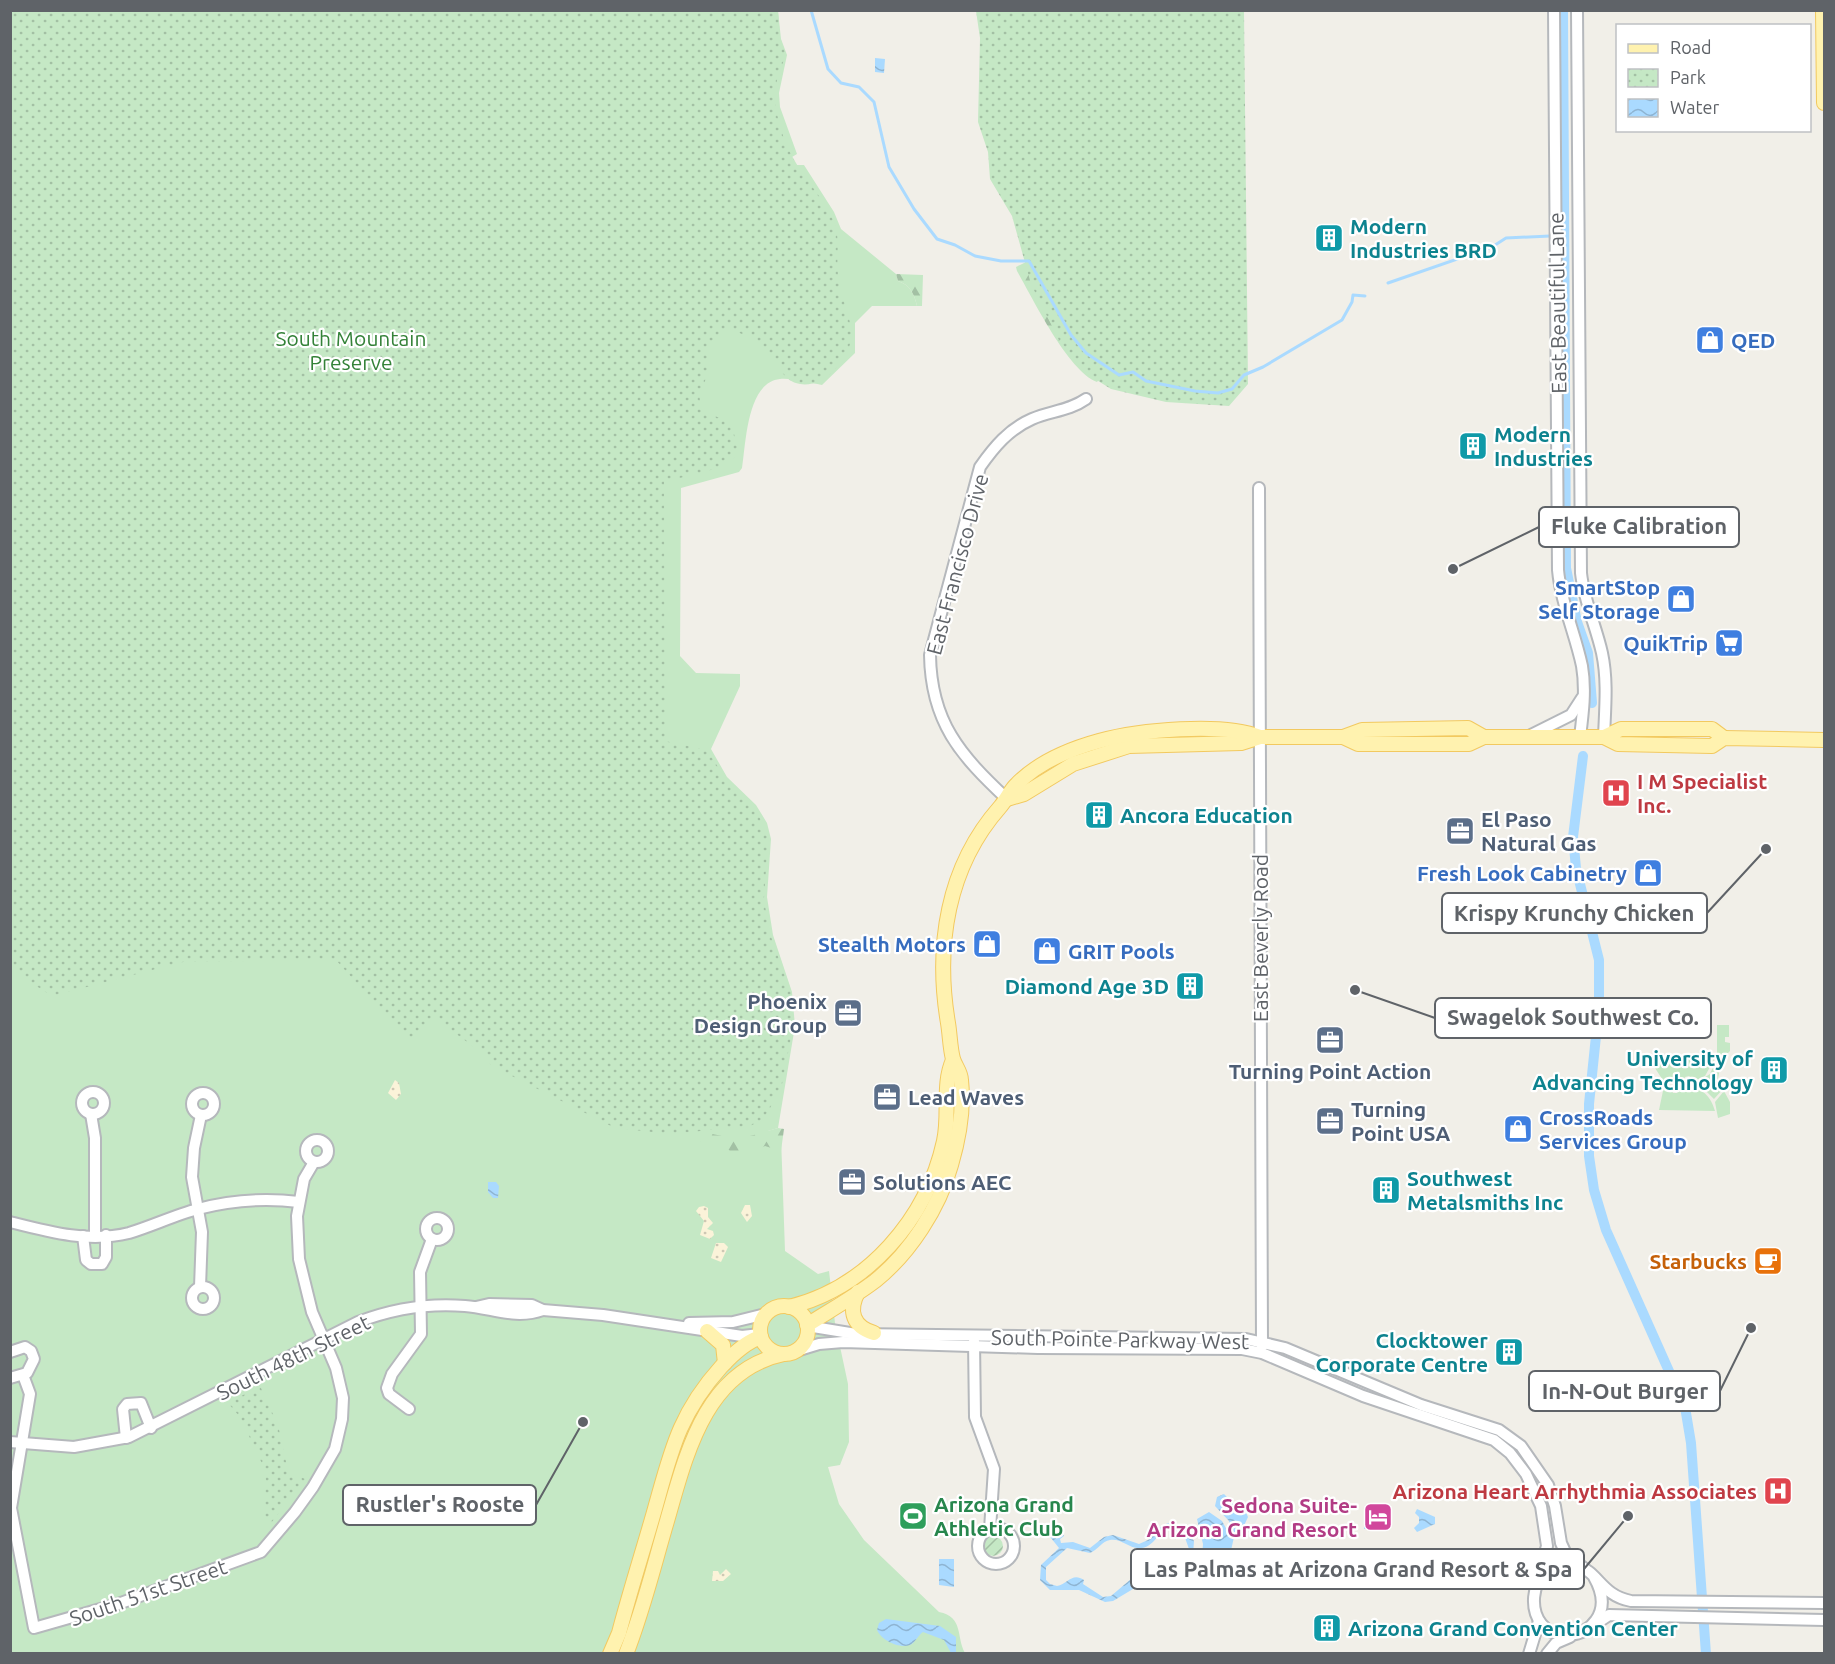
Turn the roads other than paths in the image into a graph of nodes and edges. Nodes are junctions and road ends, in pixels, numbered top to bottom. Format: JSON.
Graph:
{"nodes":[{"id":1,"x":1554,"y":10,"type":"edge"},
{"id":2,"x":1577,"y":10,"type":"edge"},
{"id":3,"x":1823,"y":10,"type":"edge"},
{"id":4,"x":1824,"y":103,"type":"edge"},
{"id":5,"x":1086,"y":399,"type":"dead end"},
{"id":6,"x":1259,"y":488,"type":"dead end"},
{"id":7,"x":1584,"y":696,"type":"junction"},
{"id":8,"x":1260,"y":737,"type":"junction"},
{"id":9,"x":1527,"y":737,"type":"junction"},
{"id":10,"x":1580,"y":737,"type":"junction"},
{"id":11,"x":1604,"y":737,"type":"junction"},
{"id":12,"x":1824,"y":740,"type":"edge"},
{"id":13,"x":1007,"y":799,"type":"junction"},
{"id":14,"x":953,"y":1060,"type":"junction"},
{"id":15,"x":91,"y":1114,"type":"dead end"},
{"id":16,"x":201,"y":1115,"type":"dead end"},
{"id":17,"x":314,"y":1162,"type":"dead end"},
{"id":18,"x":299,"y":1202,"type":"junction"},
{"id":19,"x":198,"y":1209,"type":"junction"},
{"id":20,"x":10,"y":1222,"type":"edge"},
{"id":21,"x":83,"y":1236,"type":"junction"},
{"id":22,"x":100,"y":1236,"type":"junction"},
{"id":23,"x":432,"y":1239,"type":"dead end"},
{"id":24,"x":200,"y":1287,"type":"dead end"},
{"id":25,"x":859,"y":1291,"type":"junction"},
{"id":26,"x":418,"y":1307,"type":"junction"},
{"id":27,"x":789,"y":1307,"type":"junction"},
{"id":28,"x":766,"y":1314,"type":"junction"},
{"id":29,"x":664,"y":1323,"type":"junction"},
{"id":30,"x":807,"y":1326,"type":"junction"},
{"id":31,"x":707,"y":1331,"type":"junction"},
{"id":32,"x":874,"y":1334,"type":"junction"},
{"id":33,"x":760,"y":1336,"type":"junction"},
{"id":34,"x":324,"y":1340,"type":"junction"},
{"id":35,"x":974,"y":1341,"type":"junction"},
{"id":36,"x":1262,"y":1347,"type":"junction"},
{"id":37,"x":10,"y":1352,"type":"edge"},
{"id":38,"x":790,"y":1352,"type":"junction"},
{"id":39,"x":725,"y":1363,"type":"junction"},
{"id":40,"x":23,"y":1375,"type":"junction"},
{"id":41,"x":10,"y":1378,"type":"edge"},
{"id":42,"x":409,"y":1409,"type":"dead end"},
{"id":43,"x":151,"y":1428,"type":"junction"},
{"id":44,"x":126,"y":1438,"type":"junction"},
{"id":45,"x":16,"y":1442,"type":"edge"},
{"id":46,"x":990,"y":1529,"type":"dead end"},
{"id":47,"x":1585,"y":1569,"type":"junction"},
{"id":48,"x":1594,"y":1577,"type":"junction"},
{"id":49,"x":1536,"y":1584,"type":"junction"},
{"id":50,"x":1824,"y":1603,"type":"edge"},
{"id":51,"x":1824,"y":1620,"type":"edge"},
{"id":52,"x":1539,"y":1621,"type":"junction"},
{"id":53,"x":1589,"y":1628,"type":"junction"},
{"id":54,"x":1575,"y":1634,"type":"junction"},
{"id":55,"x":626,"y":1635,"type":"junction"},
{"id":56,"x":610,"y":1653,"type":"edge"},
{"id":57,"x":626,"y":1653,"type":"edge"},
{"id":58,"x":1529,"y":1653,"type":"edge"},
{"id":59,"x":1547,"y":1653,"type":"edge"}],
"edges":[{"from":1,"to":7,"type":"street","name":"East Beautiful Lane"},
{"from":2,"to":11,"type":"street","name":"East Beautiful Lane"},
{"from":3,"to":4,"type":"main road"},
{"from":5,"to":13,"type":"street","name":"East Francisco Drive"},
{"from":6,"to":8,"type":"street","name":"East Beverly Road"},
{"from":7,"to":9,"type":"street"},
{"from":7,"to":10,"type":"street","name":"East Beautiful Lane"},
{"from":8,"to":9,"type":"main road"},
{"from":8,"to":13,"type":"main road"},
{"from":8,"to":36,"type":"street","name":"East Beverly Road"},
{"from":9,"to":10,"type":"main road"},
{"from":10,"to":11,"type":"main road"},
{"from":11,"to":12,"type":"main road"},
{"from":13,"to":14,"type":"main road"},
{"from":14,"to":25,"type":"main road"},
{"from":14,"to":27,"type":"main road"},
{"from":15,"to":22,"type":"street"},
{"from":16,"to":19,"type":"street"},
{"from":17,"to":18,"type":"street"},
{"from":18,"to":19,"type":"street"},
{"from":18,"to":34,"type":"street"},
{"from":19,"to":22,"type":"street"},
{"from":19,"to":24,"type":"street"},
{"from":20,"to":21,"type":"street"},
{"from":21,"to":22,"type":"street"},
{"from":21,"to":22,"type":"street"},
{"from":23,"to":26,"type":"street"},
{"from":25,"to":30,"type":"main road"},
{"from":25,"to":32,"type":"main road"},
{"from":26,"to":29,"type":"street","name":"South 48th Street"},
{"from":26,"to":34,"type":"street","name":"South 48th Street"},
{"from":26,"to":42,"type":"street"},
{"from":27,"to":28,"type":"main road"},
{"from":27,"to":30,"type":"main road"},
{"from":28,"to":29,"type":"street","name":"South 48th Street"},
{"from":28,"to":33,"type":"main road"},
{"from":29,"to":31,"type":"street","name":"South 48th Street"},
{"from":30,"to":32,"type":"street","name":"South Pointe Parkway West"},
{"from":30,"to":38,"type":"main road"},
{"from":31,"to":33,"type":"street","name":"South 48th Street"},
{"from":31,"to":39,"type":"main road"},
{"from":32,"to":35,"type":"street","name":"South Pointe Parkway West"},
{"from":33,"to":38,"type":"main road"},
{"from":33,"to":39,"type":"main road"},
{"from":34,"to":43,"type":"street","name":"South 48th Street"},
{"from":34,"to":45,"type":"street","name":"South 51st Street"},
{"from":35,"to":36,"type":"street","name":"South Pointe Parkway West"},
{"from":35,"to":38,"type":"street","name":"South Pointe Parkway West"},
{"from":35,"to":46,"type":"street"},
{"from":36,"to":47,"type":"street","name":"South Pointe Parkway West"},
{"from":36,"to":49,"type":"street","name":"South Pointe Parkway West"},
{"from":37,"to":40,"type":"street"},
{"from":38,"to":55,"type":"main road"},
{"from":39,"to":55,"type":"main road"},
{"from":40,"to":41,"type":"street"},
{"from":40,"to":45,"type":"street"},
{"from":43,"to":44,"type":"street","name":"South 48th Street"},
{"from":43,"to":44,"type":"street"},
{"from":44,"to":45,"type":"street","name":"South 48th Street"},
{"from":47,"to":48,"type":"street"},
{"from":47,"to":49,"type":"street"},
{"from":48,"to":50,"type":"street"},
{"from":48,"to":53,"type":"street"},
{"from":49,"to":52,"type":"street"},
{"from":51,"to":53,"type":"street"},
{"from":52,"to":54,"type":"street"},
{"from":52,"to":58,"type":"street"},
{"from":53,"to":54,"type":"street"},
{"from":54,"to":59,"type":"street"},
{"from":55,"to":56,"type":"main road"},
{"from":55,"to":57,"type":"main road"}]}
